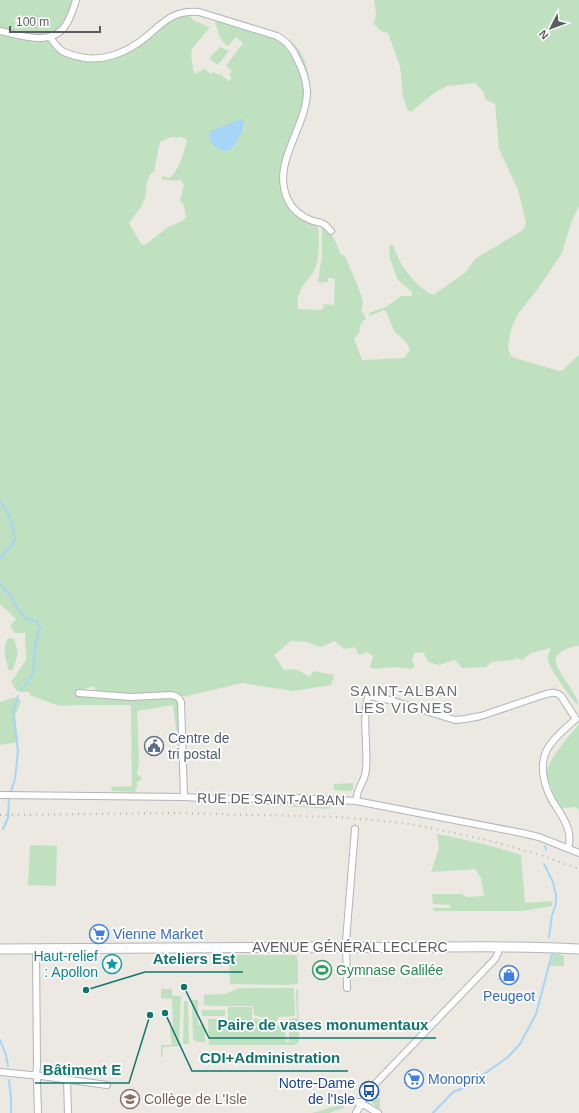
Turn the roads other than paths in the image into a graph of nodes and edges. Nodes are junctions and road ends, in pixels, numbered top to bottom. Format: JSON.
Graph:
{"nodes":[{"id":1,"x":76,"y":0,"type":"edge"},
{"id":2,"x":0,"y":31,"type":"edge"},
{"id":3,"x":50,"y":37,"type":"junction"},
{"id":4,"x":331,"y":231,"type":"dead end"},
{"id":5,"x":79,"y":694,"type":"dead end"},
{"id":6,"x":0,"y":794,"type":"edge"},
{"id":7,"x":184,"y":797,"type":"junction"},
{"id":8,"x":356,"y":801,"type":"junction"},
{"id":9,"x":355,"y":829,"type":"dead end"},
{"id":10,"x":568,"y":848,"type":"junction"},
{"id":11,"x":579,"y":853,"type":"edge"},
{"id":12,"x":498,"y":946,"type":"junction"},
{"id":13,"x":346,"y":947,"type":"junction"},
{"id":14,"x":36,"y":948,"type":"junction"},
{"id":15,"x":0,"y":949,"type":"edge"},
{"id":16,"x":579,"y":949,"type":"edge"},
{"id":17,"x":347,"y":988,"type":"dead end"},
{"id":18,"x":0,"y":1072,"type":"edge"},
{"id":19,"x":36,"y":1076,"type":"junction"},
{"id":20,"x":67,"y":1080,"type":"junction"},
{"id":21,"x":107,"y":1085,"type":"dead end"},
{"id":22,"x":347,"y":1099,"type":"dead end"},
{"id":23,"x":361,"y":1103,"type":"junction"},
{"id":24,"x":38,"y":1113,"type":"edge"},
{"id":25,"x":68,"y":1113,"type":"edge"},
{"id":26,"x":356,"y":1113,"type":"edge"},
{"id":27,"x":378,"y":1113,"type":"edge"}],
"edges":[{"from":1,"to":3,"type":"street"},
{"from":2,"to":3,"type":"street"},
{"from":3,"to":4,"type":"street"},
{"from":5,"to":7,"type":"street"},
{"from":6,"to":7,"type":"street","name":"RUE DE SAINT-ALBAN"},
{"from":7,"to":8,"type":"street","name":"RUE DE SAINT-ALBAN"},
{"from":8,"to":10,"type":"street","name":"RUE DE SAINT-ALBAN"},
{"from":8,"to":10,"type":"street"},
{"from":9,"to":13,"type":"street"},
{"from":10,"to":11,"type":"street","name":"RUE DE SAINT-ALBAN"},
{"from":12,"to":13,"type":"main road","name":"AVENUE GÉNÉRAL LECLERC"},
{"from":12,"to":16,"type":"main road","name":"AVENUE GÉNÉRAL LECLERC"},
{"from":12,"to":23,"type":"street"},
{"from":13,"to":14,"type":"main road","name":"AVENUE GÉNÉRAL LECLERC"},
{"from":13,"to":17,"type":"street"},
{"from":14,"to":15,"type":"main road","name":"AVENUE GÉNÉRAL LECLERC"},
{"from":14,"to":19,"type":"street"},
{"from":18,"to":19,"type":"street"},
{"from":19,"to":20,"type":"street"},
{"from":19,"to":24,"type":"street"},
{"from":20,"to":21,"type":"street"},
{"from":20,"to":25,"type":"street"},
{"from":22,"to":23,"type":"street"},
{"from":23,"to":26,"type":"street"},
{"from":23,"to":27,"type":"street"}]}
